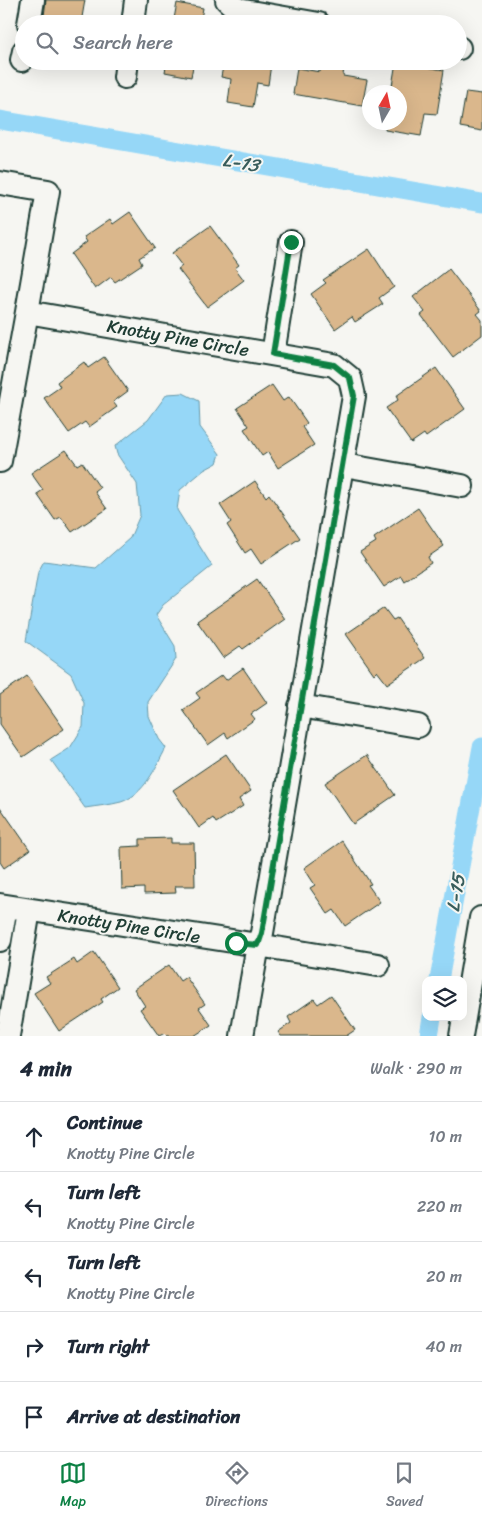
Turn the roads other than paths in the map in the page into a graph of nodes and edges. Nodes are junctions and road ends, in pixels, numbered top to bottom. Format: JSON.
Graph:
{"nodes":[{"id":1,"x":33,"y":0,"type":"edge"},
{"id":2,"x":136,"y":0,"type":"edge"},
{"id":3,"x":227,"y":0,"type":"edge"},
{"id":4,"x":30,"y":15,"type":"edge"},
{"id":5,"x":134,"y":15,"type":"edge"},
{"id":6,"x":267,"y":15,"type":"edge"},
{"id":7,"x":0,"y":183,"type":"edge"},
{"id":8,"x":291,"y":242,"type":"dead end"},
{"id":9,"x":27,"y":312,"type":"junction"},
{"id":10,"x":273,"y":354,"type":"junction"},
{"id":11,"x":3,"y":432,"type":"edge"},
{"id":12,"x":0,"y":461,"type":"edge"},
{"id":13,"x":344,"y":465,"type":"junction"},
{"id":14,"x":462,"y":486,"type":"dead end"},
{"id":15,"x":300,"y":706,"type":"junction"},
{"id":16,"x":418,"y":726,"type":"dead end"},
{"id":17,"x":3,"y":905,"type":"edge"},
{"id":18,"x":29,"y":910,"type":"junction"},
{"id":19,"x":481,"y":918,"type":"edge"},
{"id":20,"x":0,"y":940,"type":"edge"},
{"id":21,"x":258,"y":945,"type":"junction"},
{"id":22,"x":378,"y":965,"type":"dead end"},
{"id":23,"x":8,"y":1036,"type":"edge"},
{"id":24,"x":242,"y":1036,"type":"edge"},
{"id":25,"x":461,"y":1036,"type":"edge"}],
"edges":[{"from":1,"to":4,"type":"street"},
{"from":2,"to":5,"type":"street"},
{"from":3,"to":6,"type":"street"},
{"from":7,"to":9,"type":"street"},
{"from":8,"to":10,"type":"street"},
{"from":9,"to":10,"type":"street","name":"Knotty Pine Circle"},
{"from":9,"to":11,"type":"street"},
{"from":10,"to":13,"type":"street","name":"Knotty Pine Circle"},
{"from":11,"to":12,"type":"street"},
{"from":13,"to":14,"type":"street"},
{"from":13,"to":15,"type":"street","name":"Knotty Pine Circle"},
{"from":15,"to":16,"type":"street"},
{"from":15,"to":21,"type":"street","name":"Knotty Pine Circle"},
{"from":17,"to":18,"type":"street","name":"Knotty Pine Circle"},
{"from":17,"to":20,"type":"street"},
{"from":18,"to":21,"type":"street","name":"Knotty Pine Circle"},
{"from":18,"to":23,"type":"street"},
{"from":19,"to":25,"type":"street"},
{"from":21,"to":22,"type":"street"},
{"from":21,"to":24,"type":"street","name":"Knotty Pine Circle"}]}
